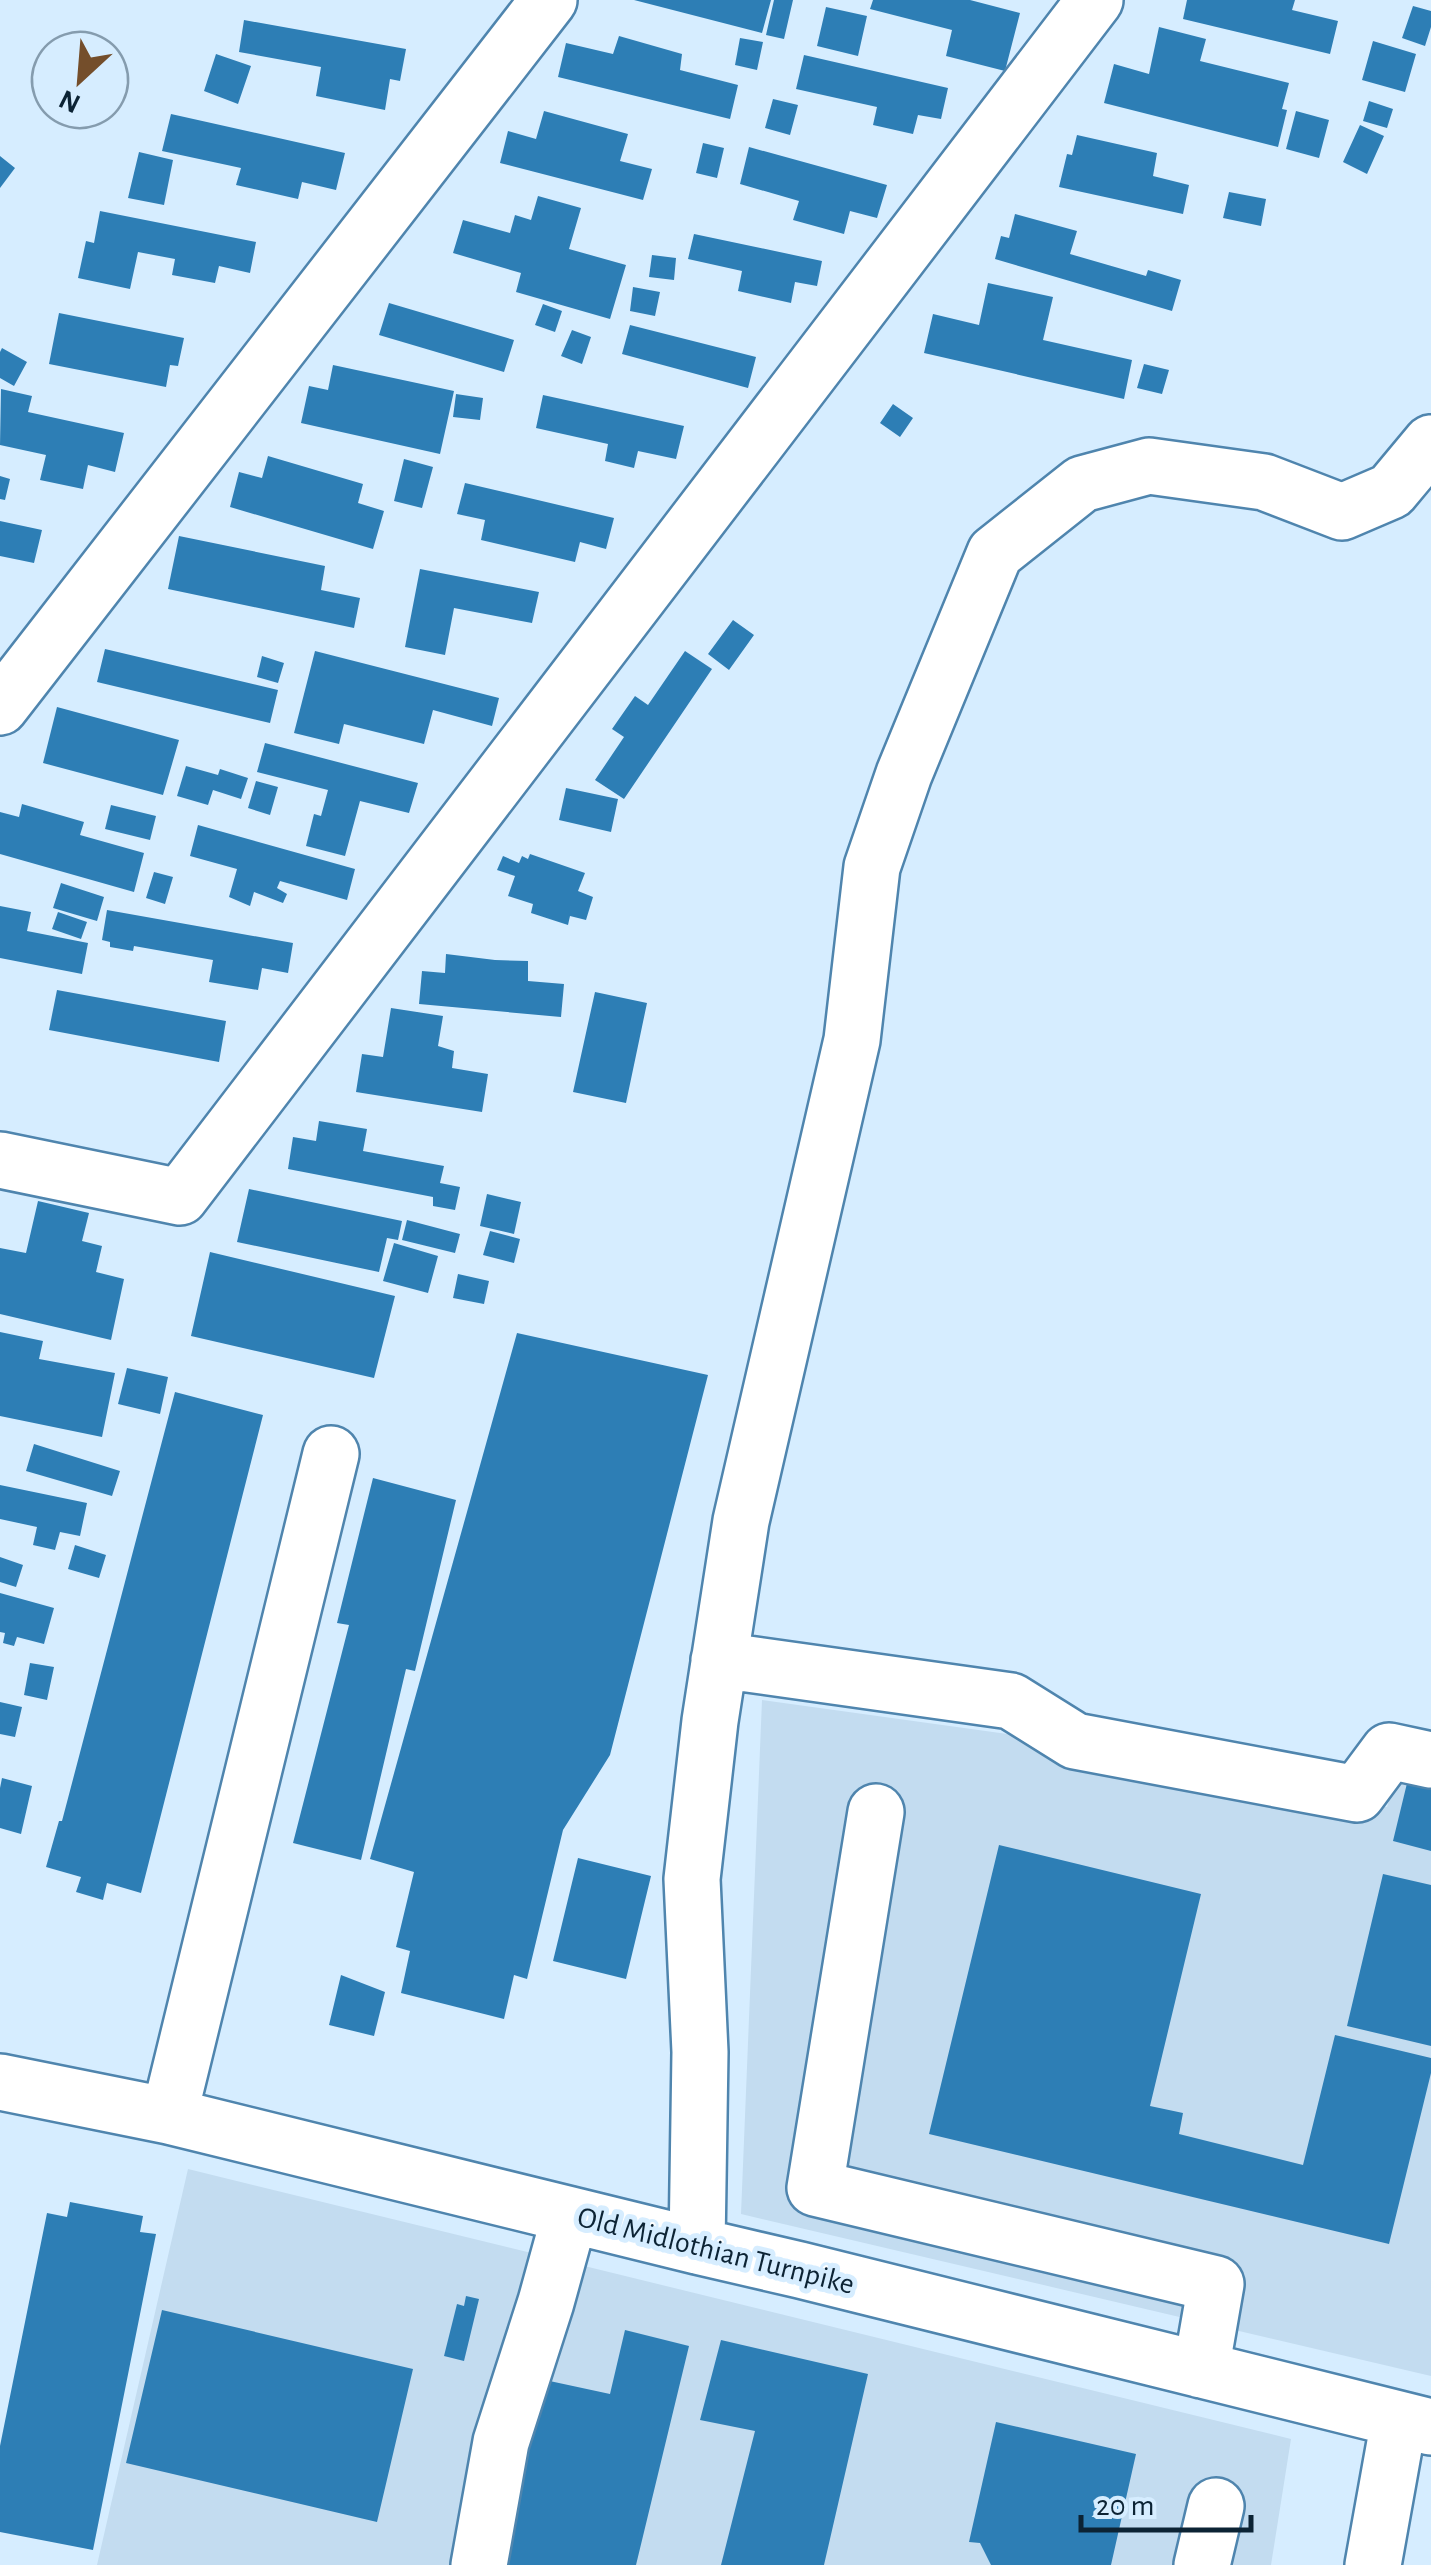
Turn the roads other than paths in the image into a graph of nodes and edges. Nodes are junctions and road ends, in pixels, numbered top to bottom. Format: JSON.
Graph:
{"nodes":[{"id":1,"x":549,"y":0,"type":"edge"},
{"id":2,"x":1096,"y":0,"type":"edge"},
{"id":3,"x":1431,"y":443,"type":"edge"},
{"id":4,"x":0,"y":707,"type":"edge"},
{"id":5,"x":0,"y":1160,"type":"edge"},
{"id":6,"x":330,"y":1454,"type":"dead end"},
{"id":7,"x":719,"y":1660,"type":"junction"},
{"id":8,"x":1431,"y":1760,"type":"edge"},
{"id":9,"x":876,"y":1812,"type":"dead end"},
{"id":10,"x":0,"y":2082,"type":"edge"},
{"id":11,"x":169,"y":2116,"type":"junction"},
{"id":12,"x":570,"y":2215,"type":"junction"},
{"id":13,"x":697,"y":2246,"type":"junction"},
{"id":14,"x":1201,"y":2370,"type":"junction"},
{"id":15,"x":1415,"y":2423,"type":"edge"},
{"id":16,"x":1216,"y":2506,"type":"dead end"},
{"id":17,"x":479,"y":2565,"type":"edge"},
{"id":18,"x":1202,"y":2565,"type":"edge"},
{"id":19,"x":1374,"y":2565,"type":"edge"}],
"edges":[{"from":1,"to":4,"type":"street"},
{"from":2,"to":5,"type":"street"},
{"from":3,"to":7,"type":"street"},
{"from":6,"to":11,"type":"street"},
{"from":7,"to":8,"type":"street"},
{"from":7,"to":13,"type":"street"},
{"from":9,"to":14,"type":"street"},
{"from":10,"to":11,"type":"street","name":"Old Midlothian Turnpike"},
{"from":11,"to":12,"type":"street","name":"Old Midlothian Turnpike"},
{"from":12,"to":13,"type":"street","name":"Old Midlothian Turnpike"},
{"from":12,"to":17,"type":"street"},
{"from":13,"to":14,"type":"street","name":"Old Midlothian Turnpike"},
{"from":14,"to":15,"type":"street","name":"Old Midlothian Turnpike"},
{"from":15,"to":19,"type":"street"},
{"from":16,"to":18,"type":"street"}]}
